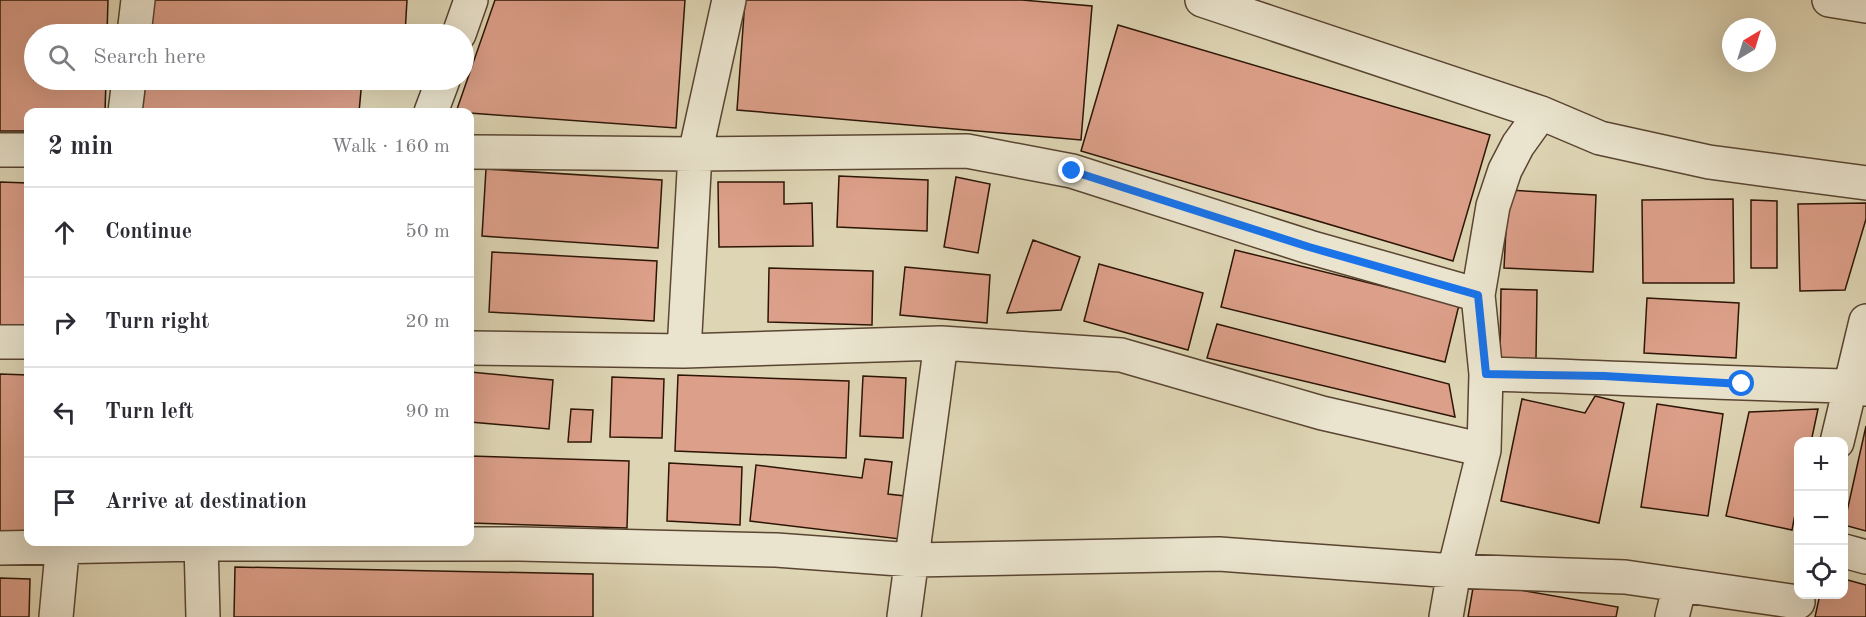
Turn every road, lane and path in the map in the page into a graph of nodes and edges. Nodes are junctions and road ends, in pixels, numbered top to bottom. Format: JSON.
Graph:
{"nodes":[{"id":1,"x":138,"y":0,"type":"edge"},
{"id":2,"x":471,"y":0,"type":"edge"},
{"id":3,"x":729,"y":0,"type":"edge"},
{"id":4,"x":1202,"y":0,"type":"edge"},
{"id":5,"x":1829,"y":0,"type":"edge"},
{"id":6,"x":1866,"y":6,"type":"edge"},
{"id":7,"x":135,"y":24,"type":"edge"},
{"id":8,"x":463,"y":24,"type":"edge"},
{"id":9,"x":128,"y":90,"type":"edge"},
{"id":10,"x":439,"y":90,"type":"edge"},
{"id":11,"x":126,"y":108,"type":"edge"},
{"id":12,"x":432,"y":108,"type":"edge"},
{"id":13,"x":1541,"y":113,"type":"junction"},
{"id":14,"x":0,"y":150,"type":"edge"},
{"id":15,"x":24,"y":150,"type":"edge"},
{"id":16,"x":474,"y":152,"type":"edge"},
{"id":17,"x":695,"y":154,"type":"junction"},
{"id":18,"x":1866,"y":183,"type":"edge"},
{"id":19,"x":1478,"y":295,"type":"junction"},
{"id":20,"x":1866,"y":321,"type":"edge"},
{"id":21,"x":0,"y":342,"type":"edge"},
{"id":22,"x":24,"y":342,"type":"edge"},
{"id":23,"x":941,"y":343,"type":"junction"},
{"id":24,"x":474,"y":348,"type":"edge"},
{"id":25,"x":684,"y":351,"type":"junction"},
{"id":26,"x":1486,"y":374,"type":"junction"},
{"id":27,"x":1859,"y":387,"type":"edge"},
{"id":28,"x":1839,"y":437,"type":"edge"},
{"id":29,"x":1484,"y":450,"type":"junction"},
{"id":30,"x":474,"y":544,"type":"edge"},
{"id":31,"x":42,"y":546,"type":"edge"},
{"id":32,"x":63,"y":546,"type":"edge"},
{"id":33,"x":201,"y":546,"type":"edge"},
{"id":34,"x":0,"y":548,"type":"edge"},
{"id":35,"x":1848,"y":552,"type":"edge"},
{"id":36,"x":1866,"y":557,"type":"edge"},
{"id":37,"x":913,"y":560,"type":"junction"},
{"id":38,"x":1454,"y":571,"type":"junction"},
{"id":39,"x":1680,"y":585,"type":"junction"},
{"id":40,"x":1798,"y":604,"type":"edge"},
{"id":41,"x":56,"y":617,"type":"edge"},
{"id":42,"x":203,"y":617,"type":"edge"},
{"id":43,"x":904,"y":617,"type":"edge"},
{"id":44,"x":1446,"y":617,"type":"edge"},
{"id":45,"x":1672,"y":617,"type":"edge"}],
"edges":[{"from":1,"to":7,"type":"street"},
{"from":2,"to":8,"type":"street"},
{"from":3,"to":17,"type":"street"},
{"from":4,"to":13,"type":"street"},
{"from":5,"to":6,"type":"street"},
{"from":9,"to":11,"type":"street"},
{"from":10,"to":12,"type":"street"},
{"from":13,"to":18,"type":"street"},
{"from":13,"to":19,"type":"street"},
{"from":14,"to":15,"type":"street"},
{"from":16,"to":17,"type":"street"},
{"from":17,"to":19,"type":"street"},
{"from":17,"to":25,"type":"street"},
{"from":19,"to":26,"type":"street"},
{"from":20,"to":27,"type":"street"},
{"from":21,"to":22,"type":"street"},
{"from":23,"to":25,"type":"street"},
{"from":23,"to":29,"type":"street"},
{"from":23,"to":37,"type":"street"},
{"from":24,"to":25,"type":"street"},
{"from":26,"to":27,"type":"street"},
{"from":26,"to":29,"type":"street"},
{"from":27,"to":28,"type":"street"},
{"from":29,"to":38,"type":"street"},
{"from":30,"to":37,"type":"street"},
{"from":31,"to":34,"type":"street"},
{"from":32,"to":41,"type":"street"},
{"from":33,"to":42,"type":"street"},
{"from":35,"to":36,"type":"street"},
{"from":37,"to":38,"type":"street"},
{"from":37,"to":43,"type":"street"},
{"from":38,"to":39,"type":"street"},
{"from":38,"to":44,"type":"street"},
{"from":39,"to":40,"type":"street"},
{"from":39,"to":45,"type":"street"}]}
